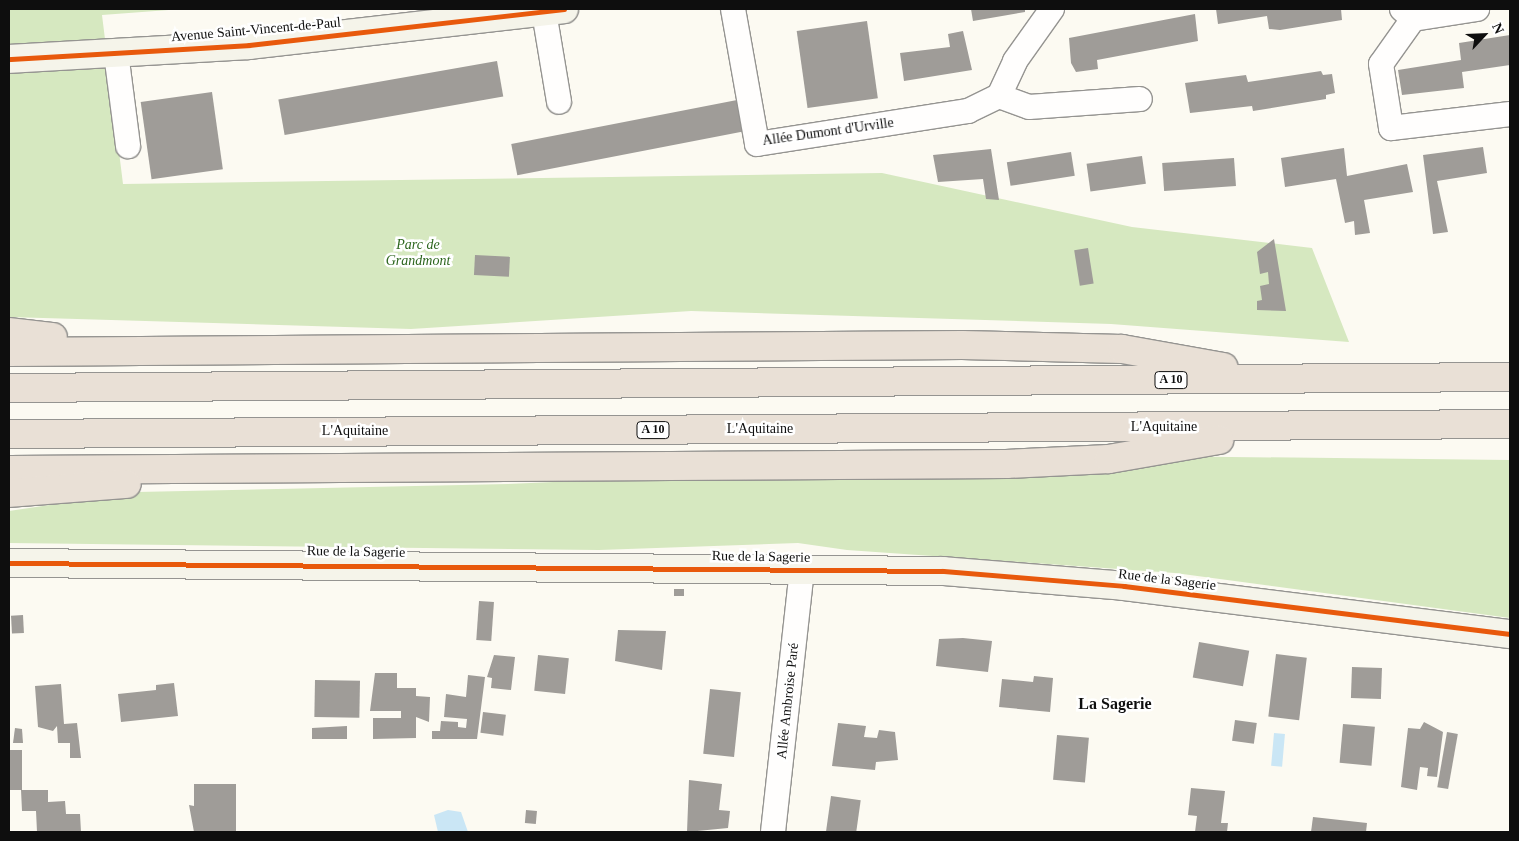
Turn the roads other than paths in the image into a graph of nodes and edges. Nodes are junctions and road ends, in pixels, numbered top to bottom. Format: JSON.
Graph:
{"nodes":[{"id":1,"x":733,"y":9,"type":"edge"},
{"id":2,"x":1052,"y":9,"type":"edge"},
{"id":3,"x":1477,"y":9,"type":"edge"},
{"id":4,"x":554,"y":10,"type":"edge"},
{"id":5,"x":1407,"y":14,"type":"edge"},
{"id":6,"x":116,"y":53,"type":"junction"},
{"id":7,"x":9,"y":59,"type":"edge"},
{"id":8,"x":999,"y":96,"type":"junction"},
{"id":9,"x":1140,"y":100,"type":"dead end"},
{"id":10,"x":559,"y":102,"type":"dead end"},
{"id":11,"x":1510,"y":114,"type":"edge"},
{"id":12,"x":128,"y":146,"type":"dead end"},
{"id":13,"x":9,"y":332,"type":"edge"},
{"id":14,"x":149,"y":350,"type":"junction"},
{"id":15,"x":9,"y":352,"type":"edge"},
{"id":16,"x":1510,"y":377,"type":"edge"},
{"id":17,"x":1292,"y":379,"type":"junction"},
{"id":18,"x":9,"y":388,"type":"edge"},
{"id":19,"x":1510,"y":424,"type":"edge"},
{"id":20,"x":1296,"y":426,"type":"junction"},
{"id":21,"x":9,"y":434,"type":"edge"},
{"id":22,"x":242,"y":468,"type":"junction"},
{"id":23,"x":9,"y":470,"type":"edge"},
{"id":24,"x":9,"y":493,"type":"edge"},
{"id":25,"x":9,"y":563,"type":"edge"},
{"id":26,"x":802,"y":569,"type":"junction"},
{"id":27,"x":1510,"y":634,"type":"edge"},
{"id":28,"x":773,"y":832,"type":"edge"}],
"edges":[{"from":1,"to":8,"type":"street","name":"Allée Dumont d'Urville"},
{"from":2,"to":8,"type":"street"},
{"from":3,"to":5,"type":"street"},
{"from":4,"to":6,"type":"street","name":"Avenue Saint-Vincent-de-Paul"},
{"from":4,"to":10,"type":"street"},
{"from":5,"to":11,"type":"street"},
{"from":6,"to":7,"type":"street","name":"Avenue Saint-Vincent-de-Paul"},
{"from":6,"to":12,"type":"street"},
{"from":8,"to":9,"type":"street"},
{"from":13,"to":14,"type":"highway"},
{"from":14,"to":15,"type":"highway"},
{"from":14,"to":17,"type":"highway"},
{"from":16,"to":17,"type":"highway","number":"A 10"},
{"from":17,"to":18,"type":"highway","number":"A 10"},
{"from":19,"to":20,"type":"highway","name":"L'Aquitaine","number":"A 10"},
{"from":20,"to":21,"type":"highway","name":"L'Aquitaine","number":"A 10"},
{"from":20,"to":22,"type":"highway"},
{"from":22,"to":23,"type":"highway"},
{"from":22,"to":24,"type":"highway"},
{"from":25,"to":26,"type":"street","name":"Rue de la Sagerie"},
{"from":26,"to":27,"type":"street","name":"Rue de la Sagerie"},
{"from":26,"to":28,"type":"street","name":"Allée Ambroise Paré"}]}
